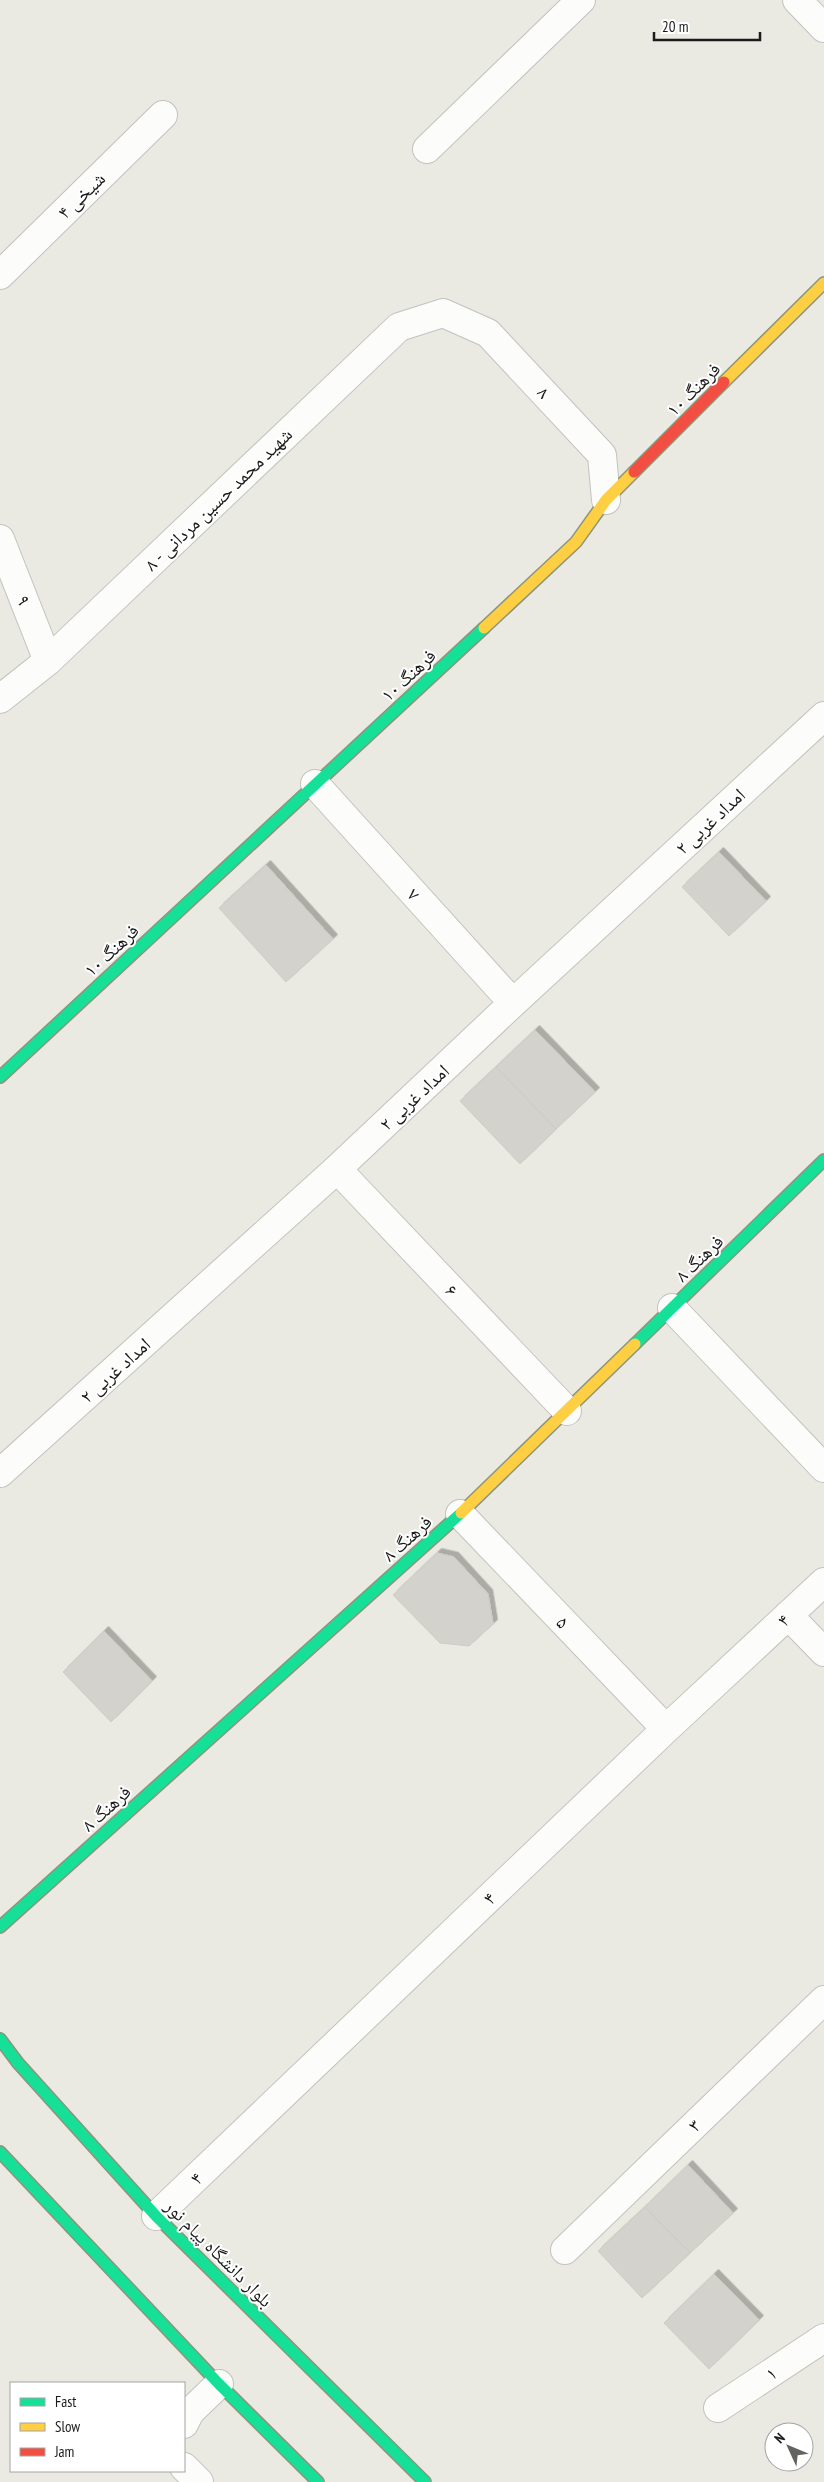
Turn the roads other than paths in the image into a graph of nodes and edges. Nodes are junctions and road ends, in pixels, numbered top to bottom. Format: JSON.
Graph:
{"nodes":[{"id":1,"x":581,"y":0,"type":"edge"},
{"id":2,"x":797,"y":0,"type":"edge"},
{"id":3,"x":824,"y":28,"type":"edge"},
{"id":4,"x":162,"y":115,"type":"dead end"},
{"id":5,"x":426,"y":149,"type":"dead end"},
{"id":6,"x":0,"y":275,"type":"edge"},
{"id":7,"x":824,"y":283,"type":"edge"},
{"id":8,"x":442,"y":313,"type":"joint"},
{"id":9,"x":606,"y":500,"type":"junction"},
{"id":10,"x":0,"y":539,"type":"edge"},
{"id":11,"x":48,"y":661,"type":"junction"},
{"id":12,"x":0,"y":699,"type":"edge"},
{"id":13,"x":824,"y":716,"type":"edge"},
{"id":14,"x":315,"y":784,"type":"junction"},
{"id":15,"x":513,"y":1003,"type":"junction"},
{"id":16,"x":0,"y":1077,"type":"edge"},
{"id":17,"x":824,"y":1160,"type":"edge"},
{"id":18,"x":338,"y":1169,"type":"junction"},
{"id":19,"x":672,"y":1308,"type":"junction"},
{"id":20,"x":567,"y":1411,"type":"junction"},
{"id":21,"x":824,"y":1468,"type":"edge"},
{"id":22,"x":0,"y":1473,"type":"edge"},
{"id":23,"x":460,"y":1514,"type":"junction"},
{"id":24,"x":824,"y":1582,"type":"edge"},
{"id":25,"x":788,"y":1615,"type":"junction"},
{"id":26,"x":824,"y":1652,"type":"edge"},
{"id":27,"x":666,"y":1729,"type":"junction"},
{"id":28,"x":0,"y":1927,"type":"edge"},
{"id":29,"x":824,"y":2000,"type":"edge"},
{"id":30,"x":0,"y":2038,"type":"edge"},
{"id":31,"x":0,"y":2152,"type":"edge"},
{"id":32,"x":156,"y":2216,"type":"junction"},
{"id":33,"x":565,"y":2250,"type":"dead end"},
{"id":34,"x":824,"y":2338,"type":"edge"},
{"id":35,"x":219,"y":2384,"type":"junction"},
{"id":36,"x":718,"y":2408,"type":"dead end"},
{"id":37,"x":185,"y":2422,"type":"edge"},
{"id":38,"x":185,"y":2468,"type":"edge"},
{"id":39,"x":199,"y":2482,"type":"edge"},
{"id":40,"x":318,"y":2482,"type":"edge"},
{"id":41,"x":425,"y":2482,"type":"edge"}],
"edges":[{"from":1,"to":5,"type":"street"},
{"from":2,"to":3,"type":"street"},
{"from":4,"to":6,"type":"street","name":"شیخی ۴"},
{"from":7,"to":9,"type":"street","name":"فرهنگ ۱۰"},
{"from":8,"to":9,"type":"street","name":"۸"},
{"from":8,"to":11,"type":"street","name":"شهید محمد حسین مردانی - ۸"},
{"from":9,"to":14,"type":"street","name":"فرهنگ ۱۰"},
{"from":10,"to":11,"type":"street","name":"۹"},
{"from":11,"to":12,"type":"street","name":"شهید محمد حسین مردانی - ۸"},
{"from":13,"to":15,"type":"street","name":"امداد غربی ۲"},
{"from":14,"to":15,"type":"street","name":"۷"},
{"from":14,"to":16,"type":"street","name":"فرهنگ ۱۰"},
{"from":15,"to":18,"type":"street","name":"امداد غربی ۲"},
{"from":17,"to":19,"type":"street","name":"فرهنگ ۸"},
{"from":18,"to":20,"type":"street","name":"۶"},
{"from":18,"to":22,"type":"street","name":"امداد غربی ۲"},
{"from":19,"to":20,"type":"street","name":"فرهنگ ۸"},
{"from":19,"to":21,"type":"street"},
{"from":20,"to":23,"type":"street","name":"فرهنگ ۸"},
{"from":23,"to":27,"type":"street","name":"۵"},
{"from":23,"to":28,"type":"street","name":"فرهنگ ۸"},
{"from":24,"to":25,"type":"street","name":"۴"},
{"from":25,"to":26,"type":"street"},
{"from":25,"to":27,"type":"street","name":"۴"},
{"from":27,"to":32,"type":"street","name":"۴"},
{"from":29,"to":33,"type":"street","name":"۳"},
{"from":30,"to":32,"type":"street","name":"بلوار دانشگاه پیام نور"},
{"from":31,"to":35,"type":"street"},
{"from":32,"to":41,"type":"street","name":"بلوار دانشگاه پیام نور"},
{"from":34,"to":36,"type":"street","name":"۱"},
{"from":35,"to":37,"type":"street"},
{"from":35,"to":40,"type":"street"},
{"from":38,"to":39,"type":"street"}]}
